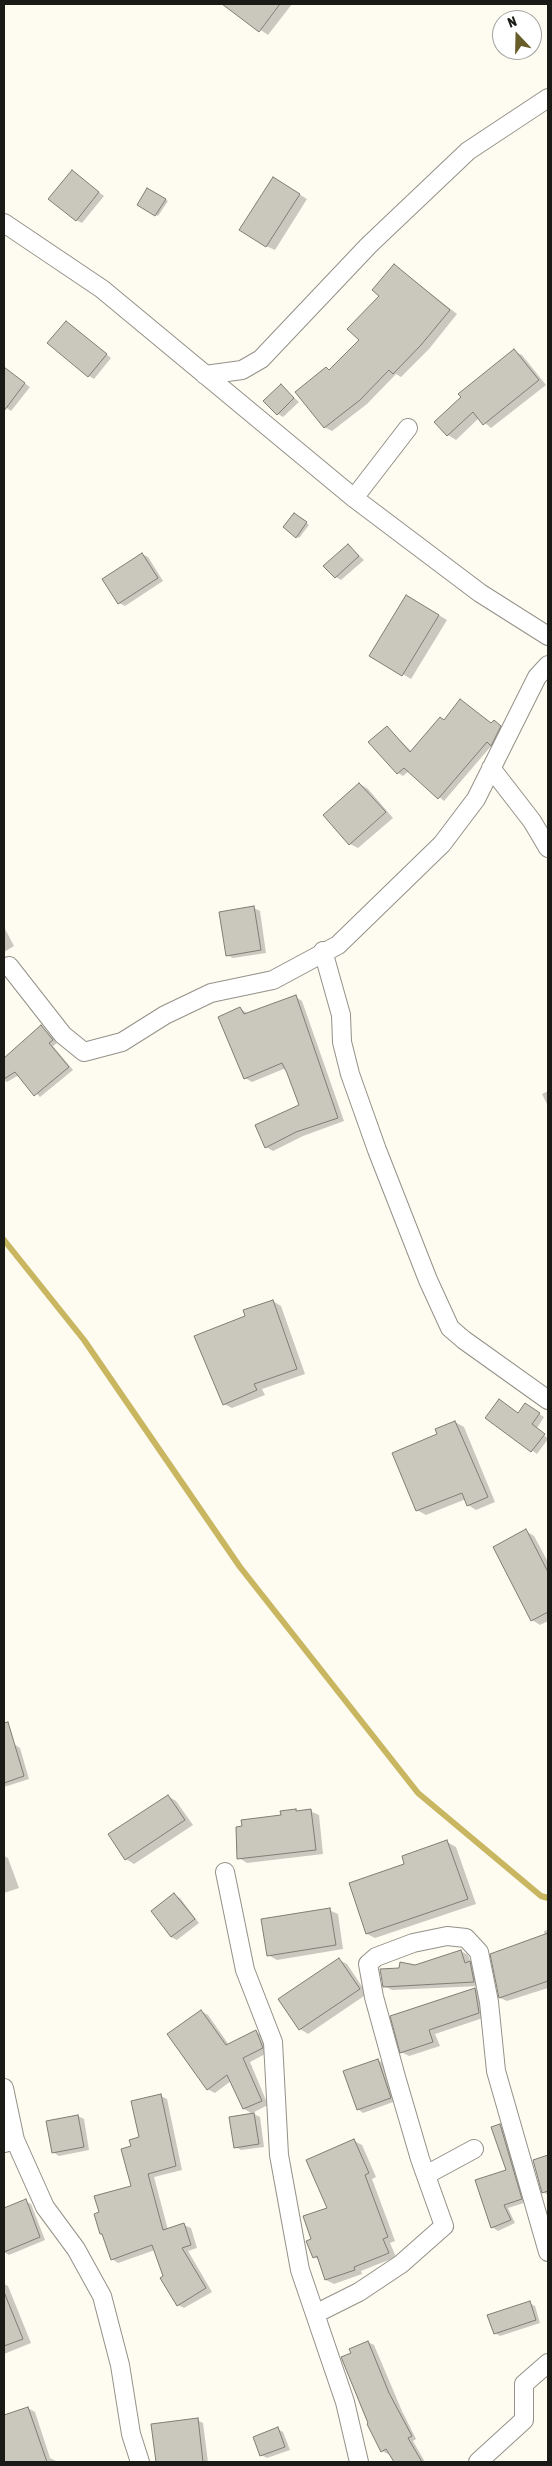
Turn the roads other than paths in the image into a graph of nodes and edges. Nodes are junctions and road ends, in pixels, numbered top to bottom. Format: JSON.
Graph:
{"nodes":[{"id":1,"x":548,"y":98,"type":"edge"},
{"id":2,"x":4,"y":223,"type":"edge"},
{"id":3,"x":205,"y":375,"type":"junction"},
{"id":4,"x":408,"y":428,"type":"dead end"},
{"id":5,"x":354,"y":498,"type":"junction"},
{"id":6,"x":548,"y":636,"type":"edge"},
{"id":7,"x":548,"y":665,"type":"edge"},
{"id":8,"x":491,"y":768,"type":"junction"},
{"id":9,"x":548,"y":848,"type":"edge"},
{"id":10,"x":323,"y":952,"type":"junction"},
{"id":11,"x":9,"y":966,"type":"dead end"},
{"id":12,"x":548,"y":1400,"type":"edge"},
{"id":13,"x":225,"y":1872,"type":"dead end"},
{"id":14,"x":4,"y":2088,"type":"edge"},
{"id":15,"x":10,"y":2142,"type":"edge"},
{"id":16,"x":474,"y":2149,"type":"dead end"},
{"id":17,"x":426,"y":2175,"type":"junction"},
{"id":18,"x":548,"y":2252,"type":"edge"},
{"id":19,"x":315,"y":2314,"type":"junction"},
{"id":20,"x":548,"y":2363,"type":"edge"},
{"id":21,"x":140,"y":2462,"type":"edge"},
{"id":22,"x":359,"y":2462,"type":"edge"},
{"id":23,"x":478,"y":2462,"type":"edge"}],
"edges":[{"from":1,"to":3,"type":"street"},
{"from":2,"to":3,"type":"street"},
{"from":3,"to":5,"type":"street"},
{"from":4,"to":5,"type":"street"},
{"from":5,"to":6,"type":"street"},
{"from":7,"to":8,"type":"street"},
{"from":8,"to":9,"type":"street"},
{"from":8,"to":10,"type":"street"},
{"from":10,"to":11,"type":"street"},
{"from":10,"to":12,"type":"street"},
{"from":13,"to":19,"type":"street"},
{"from":14,"to":15,"type":"street"},
{"from":15,"to":21,"type":"street"},
{"from":16,"to":17,"type":"street"},
{"from":17,"to":18,"type":"street"},
{"from":17,"to":19,"type":"street"},
{"from":19,"to":22,"type":"street"},
{"from":20,"to":23,"type":"street"}]}
